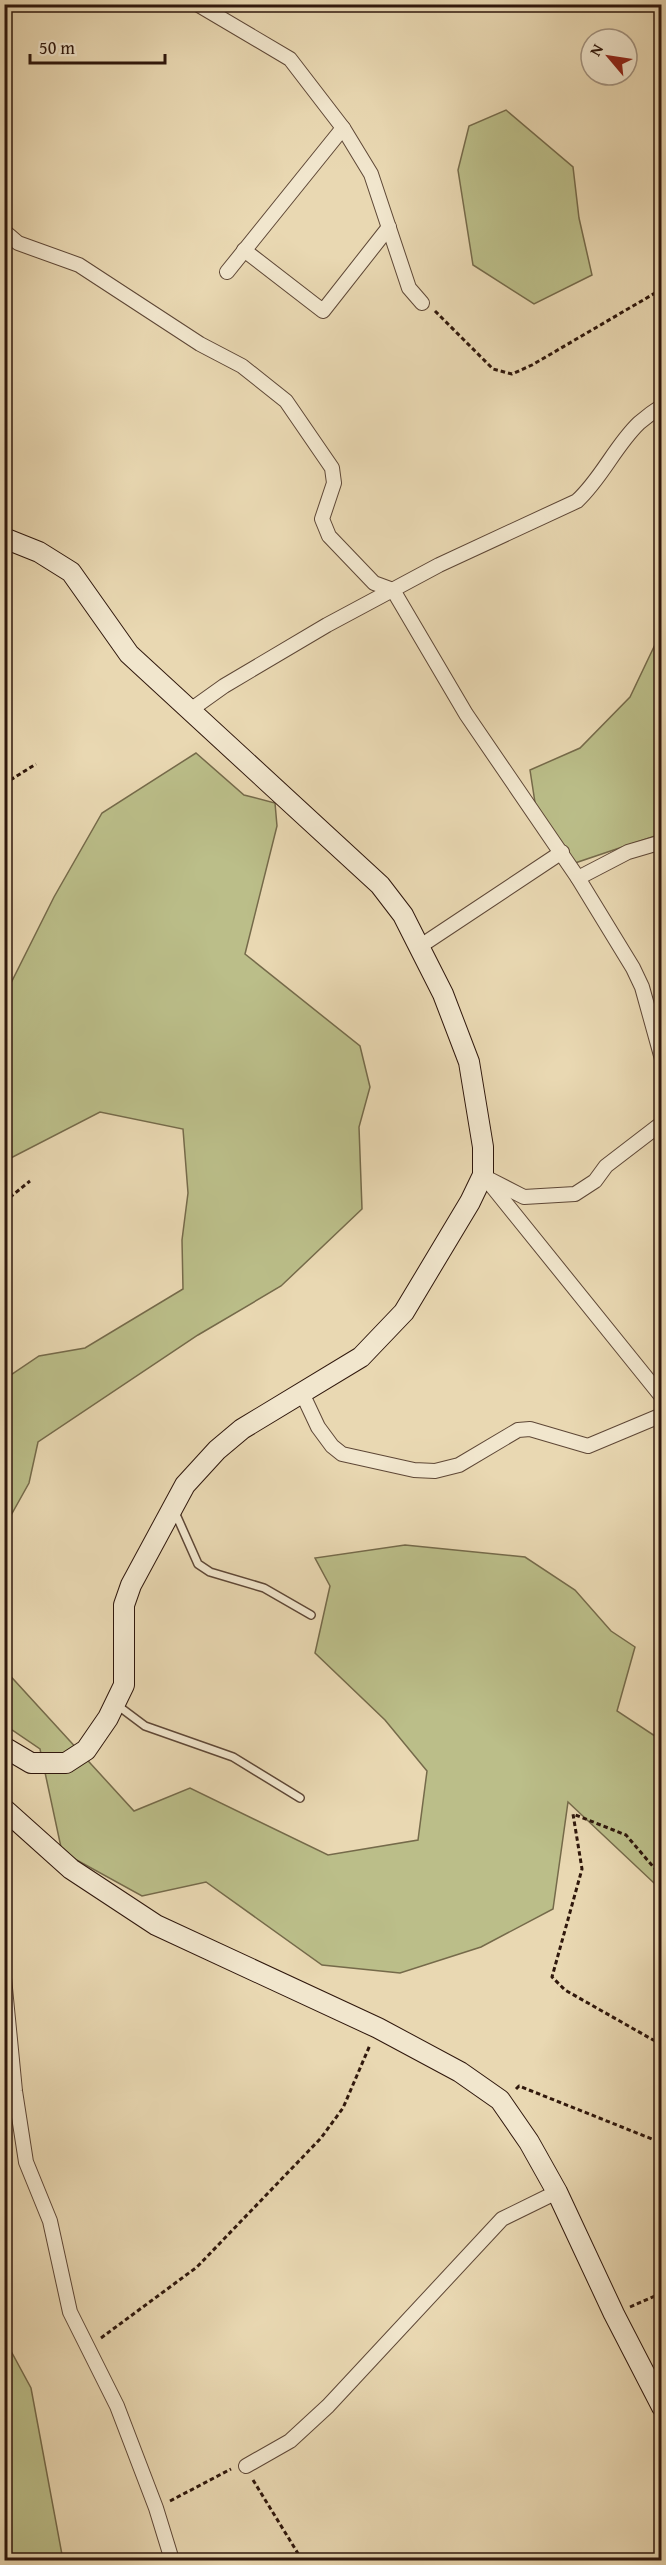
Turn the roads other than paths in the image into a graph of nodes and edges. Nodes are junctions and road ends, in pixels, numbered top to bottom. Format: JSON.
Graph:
{"nodes":[{"id":1,"x":197,"y":4,"type":"edge"},
{"id":2,"x":343,"y":128,"type":"junction"},
{"id":3,"x":389,"y":227,"type":"junction"},
{"id":4,"x":4,"y":231,"type":"edge"},
{"id":5,"x":244,"y":250,"type":"junction"},
{"id":6,"x":227,"y":272,"type":"dead end"},
{"id":7,"x":422,"y":303,"type":"road end"},
{"id":8,"x":662,"y":406,"type":"edge"},
{"id":9,"x":4,"y":538,"type":"edge"},
{"id":10,"x":393,"y":590,"type":"junction"},
{"id":11,"x":189,"y":711,"type":"junction"},
{"id":12,"x":662,"y":842,"type":"edge"},
{"id":13,"x":562,"y":852,"type":"junction"},
{"id":14,"x":578,"y":878,"type":"junction"},
{"id":15,"x":419,"y":947,"type":"junction"},
{"id":16,"x":662,"y":1059,"type":"edge"},
{"id":17,"x":662,"y":1123,"type":"edge"},
{"id":18,"x":483,"y":1175,"type":"junction"},
{"id":19,"x":302,"y":1393,"type":"junction"},
{"id":20,"x":662,"y":1397,"type":"edge"},
{"id":21,"x":662,"y":1415,"type":"edge"},
{"id":22,"x":173,"y":1508,"type":"junction"},
{"id":23,"x":310,"y":1615,"type":"dead end"},
{"id":24,"x":115,"y":1704,"type":"junction"},
{"id":25,"x":4,"y":1747,"type":"edge"},
{"id":26,"x":300,"y":1798,"type":"dead end"},
{"id":27,"x":4,"y":1809,"type":"edge"},
{"id":28,"x":4,"y":1978,"type":"edge"},
{"id":29,"x":557,"y":2192,"type":"junction"},
{"id":30,"x":662,"y":2407,"type":"edge"},
{"id":31,"x":246,"y":2466,"type":"road end"},
{"id":32,"x":172,"y":2560,"type":"edge"}],
"edges":[{"from":1,"to":2,"type":"street"},
{"from":2,"to":3,"type":"street"},
{"from":2,"to":5,"type":"street"},
{"from":3,"to":5,"type":"street"},
{"from":3,"to":7,"type":"street"},
{"from":4,"to":10,"type":"street"},
{"from":5,"to":6,"type":"street"},
{"from":8,"to":10,"type":"street"},
{"from":9,"to":11,"type":"street"},
{"from":10,"to":11,"type":"street"},
{"from":10,"to":13,"type":"street"},
{"from":11,"to":15,"type":"street"},
{"from":12,"to":14,"type":"street"},
{"from":13,"to":14,"type":"street"},
{"from":13,"to":15,"type":"street"},
{"from":14,"to":16,"type":"street"},
{"from":15,"to":18,"type":"street"},
{"from":17,"to":18,"type":"street"},
{"from":18,"to":19,"type":"street"},
{"from":18,"to":20,"type":"street"},
{"from":19,"to":21,"type":"street"},
{"from":19,"to":22,"type":"street"},
{"from":22,"to":23,"type":"lane"},
{"from":22,"to":24,"type":"street"},
{"from":24,"to":25,"type":"street"},
{"from":24,"to":26,"type":"lane"},
{"from":27,"to":29,"type":"street"},
{"from":28,"to":32,"type":"street"},
{"from":29,"to":30,"type":"street"},
{"from":29,"to":31,"type":"street"}]}
